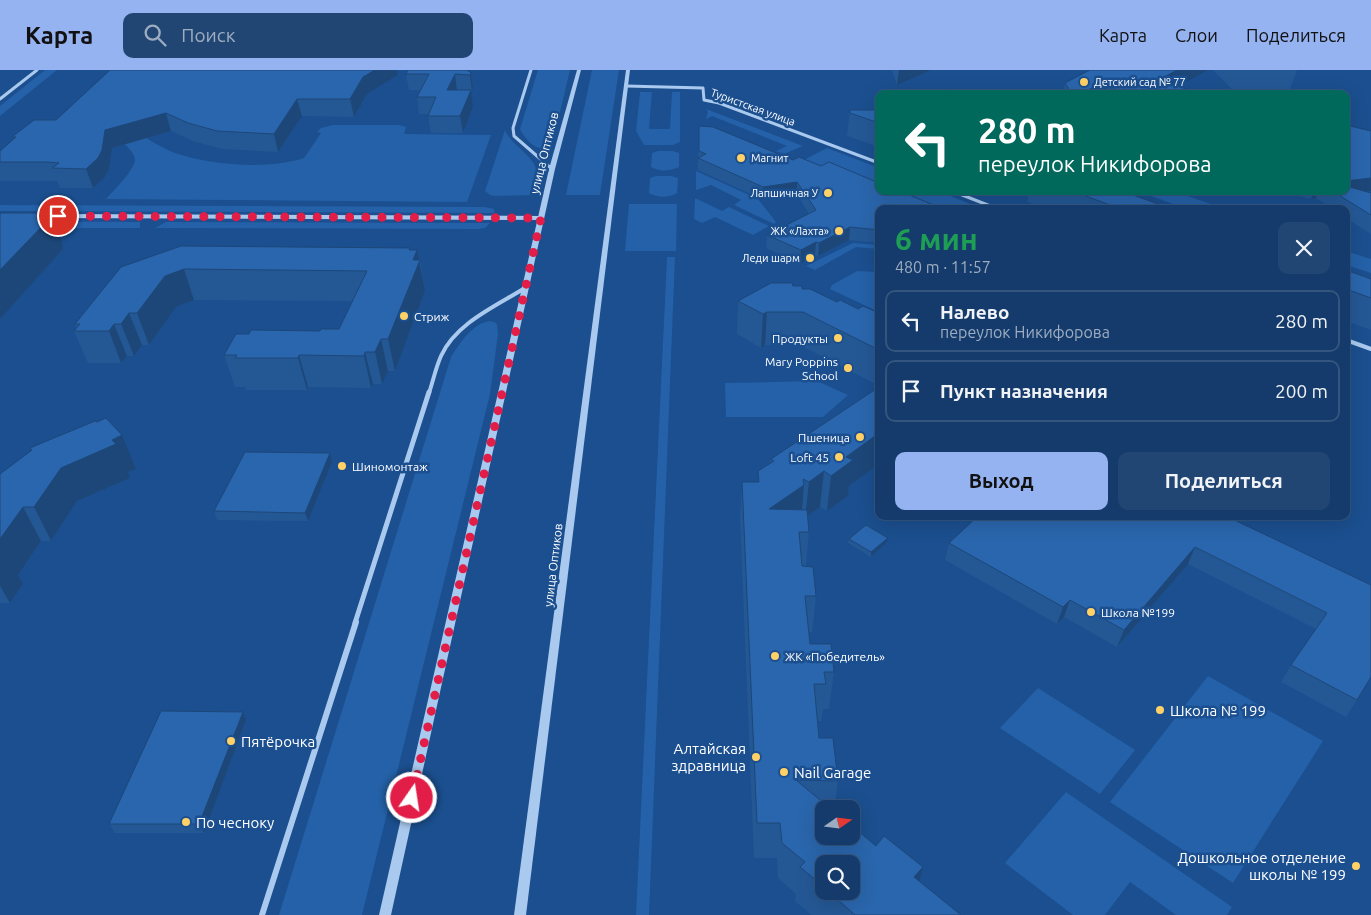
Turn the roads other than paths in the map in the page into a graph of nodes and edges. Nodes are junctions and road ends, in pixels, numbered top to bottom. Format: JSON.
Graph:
{"nodes":[{"id":1,"x":37,"y":70,"type":"edge"},
{"id":2,"x":531,"y":70,"type":"edge"},
{"id":3,"x":579,"y":70,"type":"edge"},
{"id":4,"x":628,"y":70,"type":"edge"},
{"id":5,"x":626,"y":86,"type":"junction"},
{"id":6,"x":0,"y":99,"type":"edge"},
{"id":7,"x":875,"y":162,"type":"edge"},
{"id":8,"x":552,"y":169,"type":"junction"},
{"id":9,"x":962,"y":195,"type":"edge"},
{"id":10,"x":988,"y":205,"type":"edge"},
{"id":11,"x":39,"y":216,"type":"edge"},
{"id":12,"x":541,"y":218,"type":"junction"},
{"id":13,"x":526,"y":288,"type":"junction"},
{"id":14,"x":1350,"y":341,"type":"edge"},
{"id":15,"x":1371,"y":349,"type":"edge"},
{"id":16,"x":262,"y":915,"type":"edge"},
{"id":17,"x":386,"y":915,"type":"edge"},
{"id":18,"x":520,"y":915,"type":"edge"}],
"edges":[{"from":1,"to":6,"type":"street"},
{"from":2,"to":8,"type":"street"},
{"from":3,"to":8,"type":"street","name":"улица Оптиков"},
{"from":4,"to":5,"type":"street","name":"улица Оптиков"},
{"from":5,"to":7,"type":"street","name":"Туристская улица"},
{"from":5,"to":18,"type":"street","name":"улица Оптиков"},
{"from":8,"to":12,"type":"street","name":"улица Оптиков"},
{"from":9,"to":10,"type":"street"},
{"from":11,"to":12,"type":"street"},
{"from":12,"to":13,"type":"street","name":"улица Оптиков"},
{"from":13,"to":16,"type":"street"},
{"from":13,"to":17,"type":"street","name":"улица Оптиков"},
{"from":14,"to":15,"type":"street"}]}
